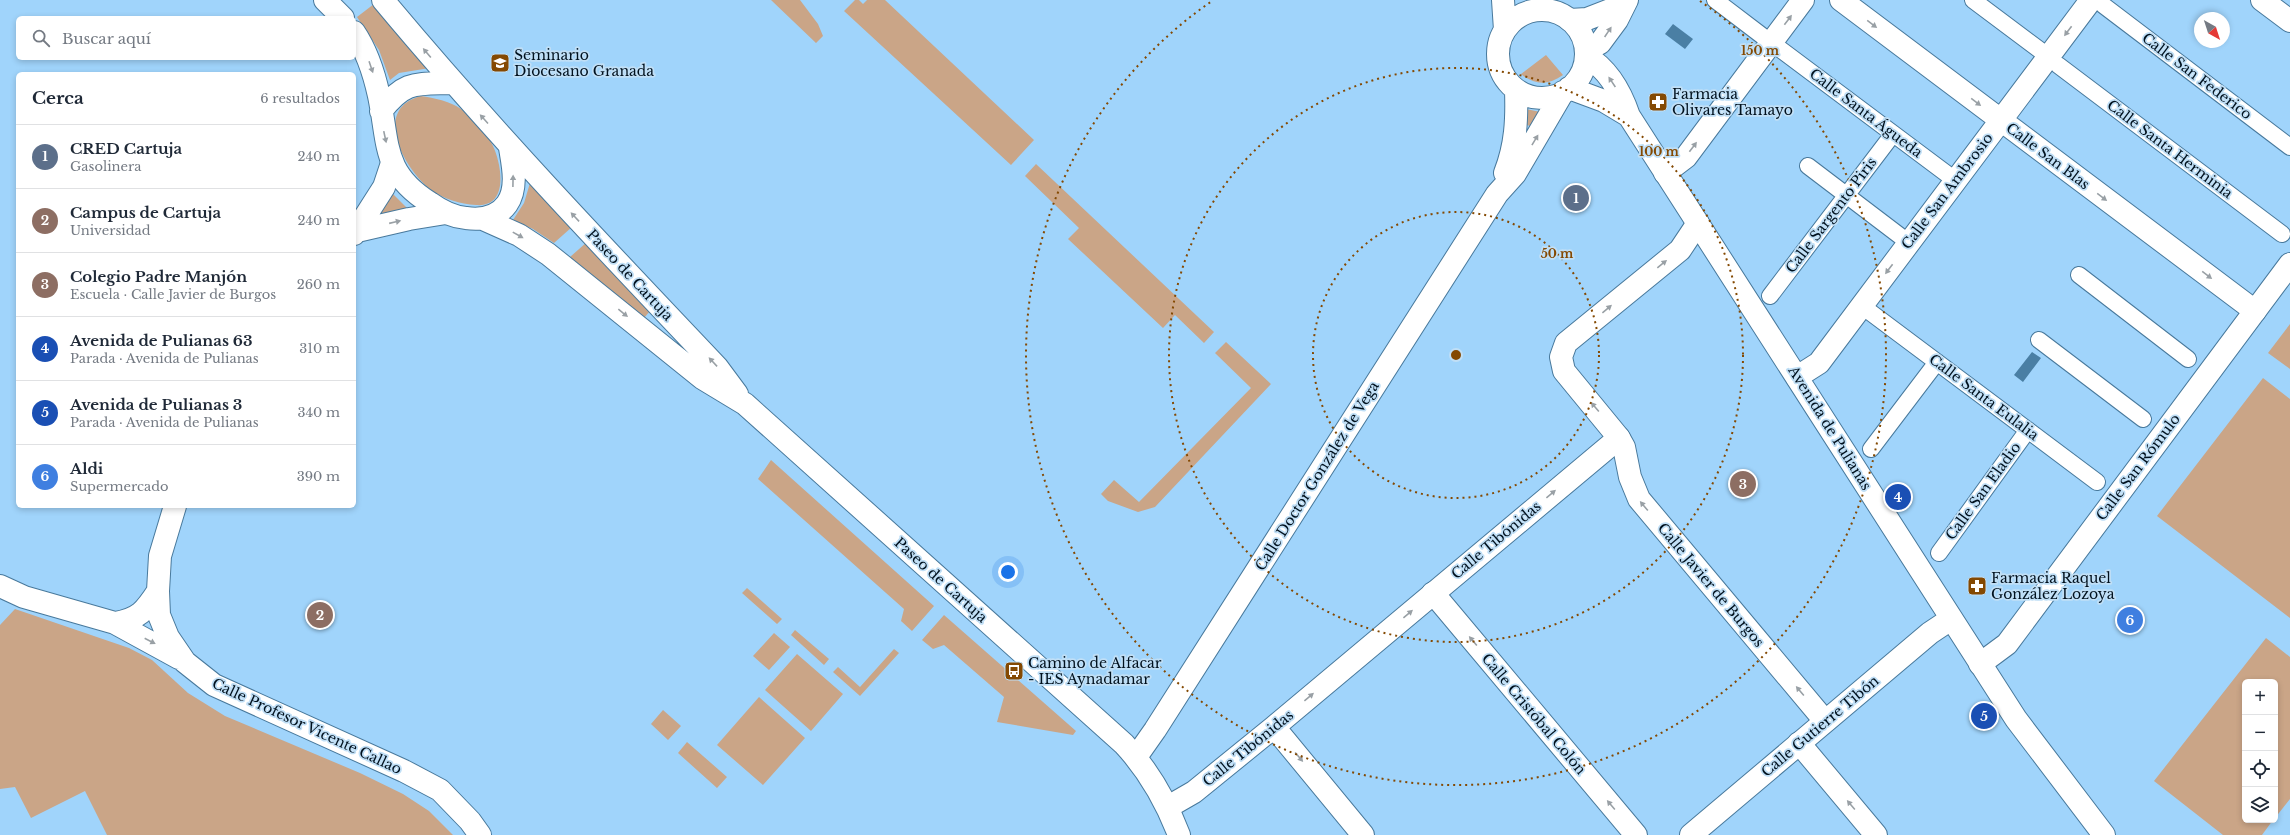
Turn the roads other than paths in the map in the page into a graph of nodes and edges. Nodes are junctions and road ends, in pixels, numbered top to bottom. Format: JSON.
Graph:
{"nodes":[{"id":1,"x":325,"y":0,"type":"edge"},
{"id":2,"x":382,"y":0,"type":"edge"},
{"id":3,"x":1503,"y":0,"type":"edge"},
{"id":4,"x":1715,"y":0,"type":"edge"},
{"id":5,"x":1803,"y":0,"type":"edge"},
{"id":6,"x":1841,"y":0,"type":"edge"},
{"id":7,"x":1973,"y":0,"type":"edge"},
{"id":8,"x":2262,"y":0,"type":"edge"},
{"id":9,"x":1625,"y":2,"type":"edge"},
{"id":10,"x":2097,"y":3,"type":"edge"},
{"id":11,"x":1557,"y":11,"type":"edge"},
{"id":12,"x":341,"y":16,"type":"edge"},
{"id":13,"x":2290,"y":21,"type":"edge"},
{"id":14,"x":1505,"y":30,"type":"junction"},
{"id":15,"x":356,"y":35,"type":"edge"},
{"id":16,"x":1765,"y":38,"type":"dead end"},
{"id":17,"x":1780,"y":49,"type":"dead end"},
{"id":18,"x":1586,"y":53,"type":"junction"},
{"id":19,"x":2044,"y":54,"type":"dead end"},
{"id":20,"x":2058,"y":65,"type":"dead end"},
{"id":21,"x":452,"y":83,"type":"junction"},
{"id":22,"x":1516,"y":90,"type":"junction"},
{"id":23,"x":1566,"y":90,"type":"junction"},
{"id":24,"x":382,"y":111,"type":"junction"},
{"id":25,"x":1629,"y":116,"type":"junction"},
{"id":26,"x":2000,"y":121,"type":"junction"},
{"id":27,"x":1893,"y":134,"type":"junction"},
{"id":28,"x":2290,"y":147,"type":"edge"},
{"id":29,"x":510,"y":148,"type":"junction"},
{"id":30,"x":392,"y":163,"type":"junction"},
{"id":31,"x":1808,"y":166,"type":"dead end"},
{"id":32,"x":1665,"y":173,"type":"junction"},
{"id":33,"x":1951,"y":177,"type":"dead end"},
{"id":34,"x":1497,"y":194,"type":"junction"},
{"id":35,"x":1846,"y":195,"type":"junction"},
{"id":36,"x":446,"y":213,"type":"junction"},
{"id":37,"x":483,"y":219,"type":"junction"},
{"id":38,"x":1698,"y":223,"type":"junction"},
{"id":39,"x":356,"y":232,"type":"edge"},
{"id":40,"x":2282,"y":234,"type":"dead end"},
{"id":41,"x":1904,"y":239,"type":"dead end"},
{"id":42,"x":1714,"y":249,"type":"junction"},
{"id":43,"x":1680,"y":250,"type":"junction"},
{"id":44,"x":2290,"y":264,"type":"edge"},
{"id":45,"x":2079,"y":275,"type":"dead end"},
{"id":46,"x":1770,"y":296,"type":"dead end"},
{"id":47,"x":2255,"y":311,"type":"junction"},
{"id":48,"x":1870,"y":312,"type":"dead end"},
{"id":49,"x":2039,"y":340,"type":"dead end"},
{"id":50,"x":2188,"y":359,"type":"dead end"},
{"id":51,"x":1938,"y":362,"type":"junction"},
{"id":52,"x":1797,"y":377,"type":"junction"},
{"id":53,"x":745,"y":404,"type":"junction"},
{"id":54,"x":2144,"y":419,"type":"dead end"},
{"id":55,"x":2028,"y":430,"type":"junction"},
{"id":56,"x":1619,"y":438,"type":"junction"},
{"id":57,"x":1871,"y":449,"type":"dead end"},
{"id":58,"x":2097,"y":482,"type":"dead end"},
{"id":59,"x":174,"y":508,"type":"edge"},
{"id":60,"x":1939,"y":553,"type":"dead end"},
{"id":61,"x":0,"y":586,"type":"edge"},
{"id":62,"x":158,"y":591,"type":"junction"},
{"id":63,"x":1433,"y":593,"type":"junction"},
{"id":64,"x":1951,"y":619,"type":"junction"},
{"id":65,"x":115,"y":623,"type":"junction"},
{"id":66,"x":185,"y":662,"type":"junction"},
{"id":67,"x":1980,"y":664,"type":"junction"},
{"id":68,"x":1825,"y":721,"type":"junction"},
{"id":69,"x":1274,"y":727,"type":"junction"},
{"id":70,"x":1799,"y":743,"type":"junction"},
{"id":71,"x":1136,"y":757,"type":"junction"},
{"id":72,"x":1168,"y":807,"type":"junction"},
{"id":73,"x":480,"y":835,"type":"edge"},
{"id":74,"x":1179,"y":835,"type":"edge"},
{"id":75,"x":1363,"y":835,"type":"edge"},
{"id":76,"x":1636,"y":835,"type":"edge"},
{"id":77,"x":1691,"y":835,"type":"edge"},
{"id":78,"x":1876,"y":835,"type":"edge"},
{"id":79,"x":2104,"y":835,"type":"edge"}],
"edges":[{"from":1,"to":12,"type":"main road"},
{"from":21,"to":2,"type":"main road","name":"Paseo de Cartuja","one_way":true},
{"from":3,"to":14,"type":"main road"},
{"from":4,"to":16,"type":"street"},
{"from":32,"to":5,"type":"main road","one_way":true},
{"from":6,"to":26,"type":"main road","name":"Calle San Blas","one_way":true},
{"from":7,"to":19,"type":"street"},
{"from":8,"to":13,"type":"main road"},
{"from":9,"to":11,"type":"main road"},
{"from":18,"to":9,"type":"main road","one_way":true},
{"from":10,"to":26,"type":"main road","name":"Calle San Ambrosio","one_way":true},
{"from":10,"to":28,"type":"street","name":"Calle San Federico"},
{"from":11,"to":14,"type":"main road"},
{"from":11,"to":18,"type":"main road"},
{"from":14,"to":22,"type":"main road"},
{"from":15,"to":24,"type":"main road","name":"Paseo de Cartuja","one_way":true},
{"from":17,"to":27,"type":"street","name":"Calle Santa Águeda"},
{"from":18,"to":23,"type":"main road"},
{"from":25,"to":18,"type":"main road","name":"Avenida de Pulianas","one_way":true},
{"from":20,"to":40,"type":"street","name":"Calle Santa Herminia"},
{"from":21,"to":24,"type":"main road"},
{"from":29,"to":21,"type":"main road","name":"Paseo de Cartuja","one_way":true},
{"from":22,"to":23,"type":"main road"},
{"from":22,"to":34,"type":"main road","name":"Calle Doctor González de Vega"},
{"from":23,"to":25,"type":"main road","name":"Avenida de Pulianas"},
{"from":34,"to":23,"type":"main road","name":"Calle Doctor González de Vega","one_way":true},
{"from":24,"to":30,"type":"main road","name":"Paseo de Cartuja","one_way":true},
{"from":25,"to":32,"type":"main road","name":"Avenida de Pulianas"},
{"from":26,"to":47,"type":"main road","name":"Calle San Blas","one_way":true},
{"from":26,"to":52,"type":"main road","name":"Calle San Ambrosio","one_way":true},
{"from":27,"to":33,"type":"street","name":"Calle Santa Águeda"},
{"from":27,"to":35,"type":"street","name":"Calle Sargento Piris"},
{"from":37,"to":29,"type":"main road","one_way":true},
{"from":53,"to":29,"type":"main road","name":"Paseo de Cartuja","one_way":true},
{"from":30,"to":36,"type":"main road","name":"Paseo de Cartuja"},
{"from":30,"to":39,"type":"main road"},
{"from":31,"to":35,"type":"street"},
{"from":32,"to":38,"type":"main road","name":"Avenida de Pulianas"},
{"from":34,"to":71,"type":"main road","name":"Calle Doctor González de Vega"},
{"from":35,"to":41,"type":"street"},
{"from":35,"to":46,"type":"street","name":"Calle Sargento Piris"},
{"from":36,"to":37,"type":"main road","name":"Paseo de Cartuja"},
{"from":39,"to":36,"type":"main road","one_way":true},
{"from":37,"to":53,"type":"main road","name":"Paseo de Cartuja","one_way":true},
{"from":38,"to":42,"type":"main road","name":"Avenida de Pulianas"},
{"from":38,"to":43,"type":"main road"},
{"from":42,"to":43,"type":"main road"},
{"from":42,"to":52,"type":"main road","name":"Avenida de Pulianas"},
{"from":56,"to":43,"type":"main road","one_way":true},
{"from":44,"to":47,"type":"main road","name":"Calle San Rómulo"},
{"from":45,"to":50,"type":"street"},
{"from":47,"to":67,"type":"main road","name":"Calle San Rómulo"},
{"from":48,"to":51,"type":"street","name":"Calle Santa Eulalia"},
{"from":49,"to":54,"type":"street"},
{"from":51,"to":55,"type":"street","name":"Calle Santa Eulalia"},
{"from":51,"to":57,"type":"street"},
{"from":52,"to":64,"type":"main road","name":"Avenida de Pulianas"},
{"from":53,"to":71,"type":"main road","name":"Paseo de Cartuja"},
{"from":55,"to":58,"type":"street","name":"Calle Santa Eulalia"},
{"from":55,"to":60,"type":"street","name":"Calle San Eladio"},
{"from":63,"to":56,"type":"main road","name":"Calle Tibónidas","one_way":true},
{"from":68,"to":56,"type":"main road","name":"Calle Javier de Burgos","one_way":true},
{"from":59,"to":62,"type":"main road","name":"Calle Profesor Vicente Callao"},
{"from":61,"to":65,"type":"main road"},
{"from":62,"to":65,"type":"main road"},
{"from":62,"to":66,"type":"main road","name":"Calle Profesor Vicente Callao"},
{"from":69,"to":63,"type":"main road","name":"Calle Tibónidas","one_way":true},
{"from":76,"to":63,"type":"main road","name":"Calle Cristóbal Colón","one_way":true},
{"from":64,"to":67,"type":"main road","name":"Avenida de Pulianas"},
{"from":64,"to":68,"type":"main road","name":"Calle Gutierre Tibón"},
{"from":65,"to":66,"type":"main road","one_way":true},
{"from":66,"to":73,"type":"main road","name":"Calle Profesor Vicente Callao"},
{"from":67,"to":79,"type":"main road","name":"Avenida de Pulianas"},
{"from":68,"to":70,"type":"main road","name":"Calle Gutierre Tibón"},
{"from":69,"to":72,"type":"main road","name":"Calle Tibónidas"},
{"from":69,"to":75,"type":"main road","one_way":true},
{"from":70,"to":77,"type":"main road","name":"Calle Gutierre Tibón"},
{"from":78,"to":70,"type":"main road","one_way":true},
{"from":71,"to":72,"type":"main road","name":"Paseo de Cartuja"},
{"from":72,"to":74,"type":"main road","name":"Paseo de Cartuja"}]}
